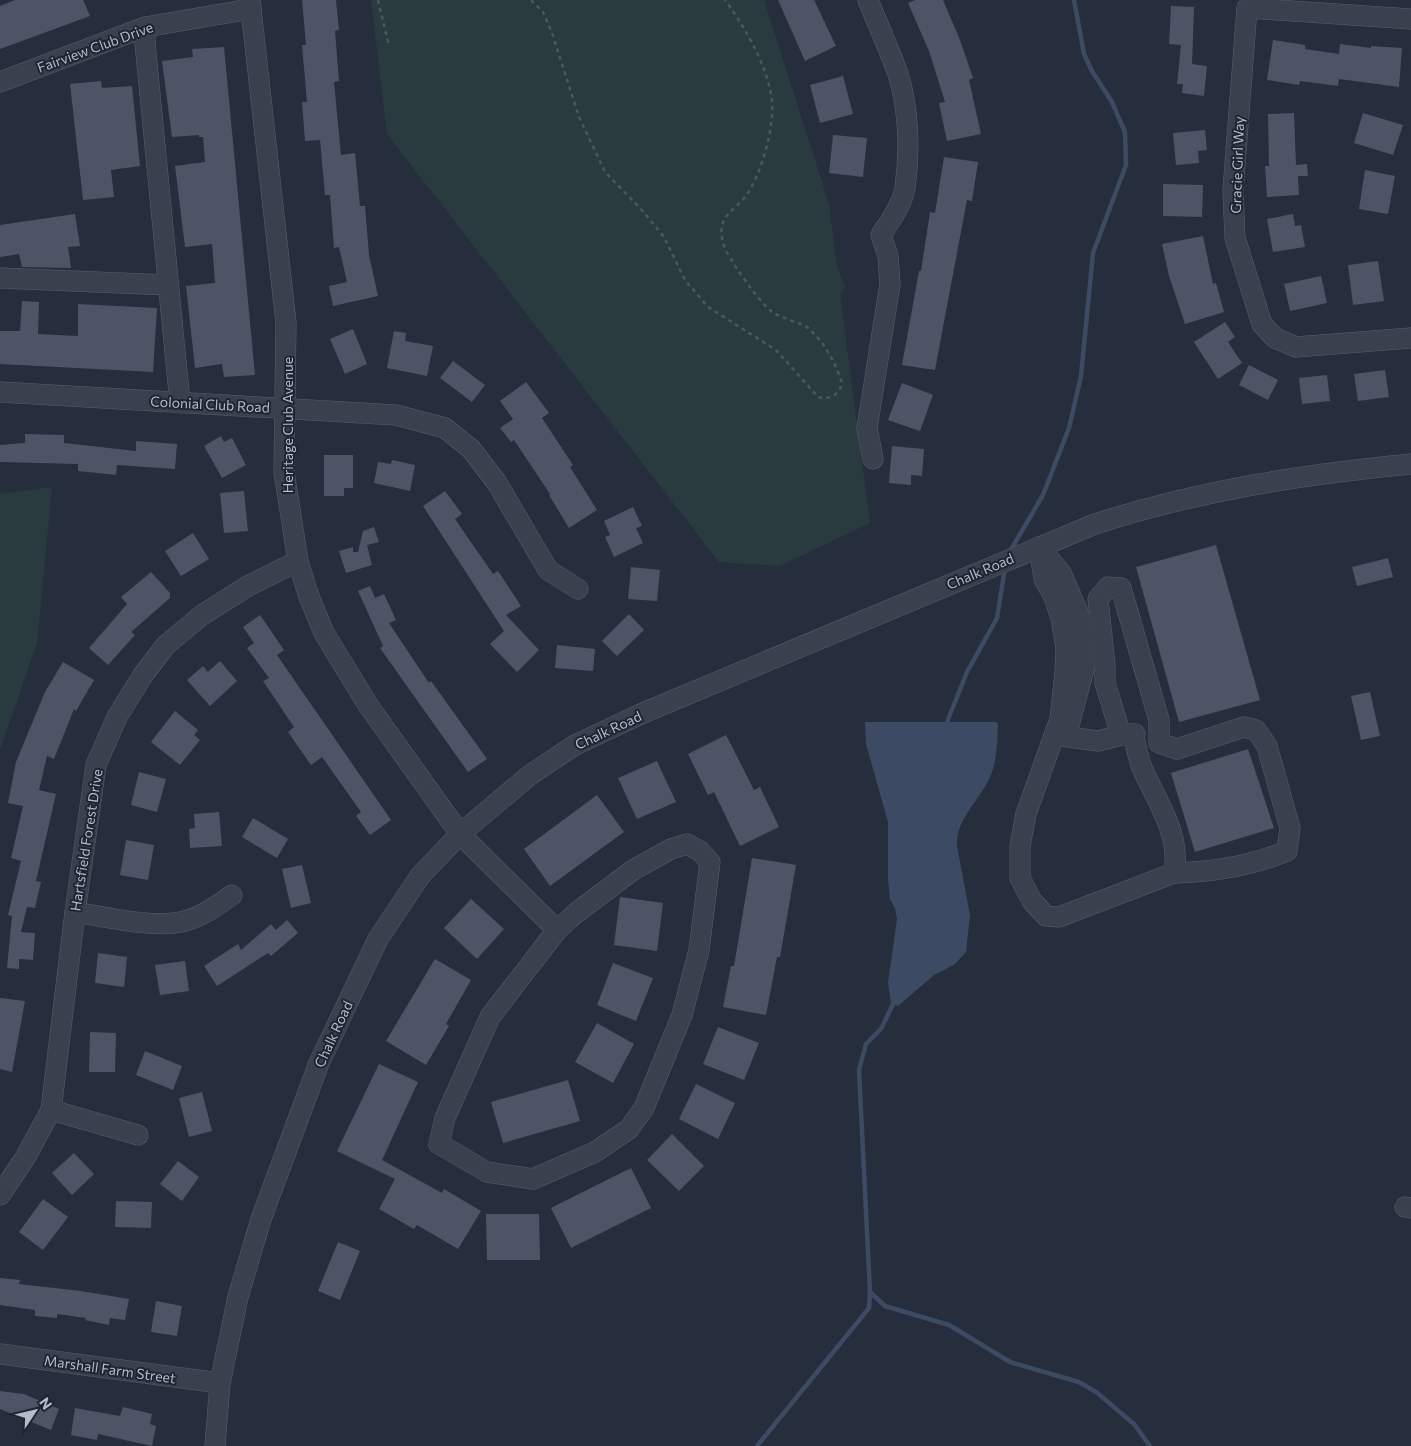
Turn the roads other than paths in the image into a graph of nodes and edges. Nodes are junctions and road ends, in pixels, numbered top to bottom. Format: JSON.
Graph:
{"nodes":[{"id":1,"x":868,"y":0,"type":"edge"},
{"id":2,"x":250,"y":5,"type":"edge"},
{"id":3,"x":1411,"y":19,"type":"edge"},
{"id":4,"x":145,"y":27,"type":"junction"},
{"id":5,"x":0,"y":82,"type":"edge"},
{"id":6,"x":0,"y":278,"type":"edge"},
{"id":7,"x":168,"y":285,"type":"junction"},
{"id":8,"x":1411,"y":338,"type":"edge"},
{"id":9,"x":0,"y":392,"type":"edge"},
{"id":10,"x":180,"y":402,"type":"junction"},
{"id":11,"x":286,"y":408,"type":"junction"},
{"id":12,"x":873,"y":459,"type":"dead end"},
{"id":13,"x":1411,"y":464,"type":"edge"},
{"id":14,"x":1039,"y":546,"type":"junction"},
{"id":15,"x":298,"y":561,"type":"junction"},
{"id":16,"x":578,"y":589,"type":"dead end"},
{"id":17,"x":1103,"y":594,"type":"junction"},
{"id":18,"x":1074,"y":598,"type":"junction"},
{"id":19,"x":1159,"y":730,"type":"junction"},
{"id":20,"x":1127,"y":734,"type":"junction"},
{"id":21,"x":1060,"y":736,"type":"junction"},
{"id":22,"x":460,"y":834,"type":"junction"},
{"id":23,"x":1174,"y":873,"type":"junction"},
{"id":24,"x":232,"y":895,"type":"dead end"},
{"id":25,"x":75,"y":912,"type":"junction"},
{"id":26,"x":557,"y":930,"type":"junction"},
{"id":27,"x":51,"y":1110,"type":"junction"},
{"id":28,"x":138,"y":1135,"type":"dead end"},
{"id":29,"x":0,"y":1195,"type":"edge"},
{"id":30,"x":0,"y":1354,"type":"edge"},
{"id":31,"x":220,"y":1383,"type":"junction"},
{"id":32,"x":215,"y":1446,"type":"edge"}],
"edges":[{"from":1,"to":12,"type":"street"},
{"from":2,"to":4,"type":"street","name":"Fairview Club Drive"},
{"from":2,"to":11,"type":"street","name":"Heritage Club Avenue"},
{"from":3,"to":8,"type":"street","name":"Gracie Girl Way"},
{"from":4,"to":5,"type":"street","name":"Fairview Club Drive"},
{"from":4,"to":7,"type":"street"},
{"from":6,"to":7,"type":"street"},
{"from":7,"to":10,"type":"street"},
{"from":9,"to":10,"type":"street","name":"Colonial Club Road"},
{"from":10,"to":11,"type":"street","name":"Colonial Club Road"},
{"from":11,"to":15,"type":"street","name":"Heritage Club Avenue"},
{"from":11,"to":16,"type":"street","name":"Colonial Club Road"},
{"from":13,"to":14,"type":"street","name":"Chalk Road"},
{"from":14,"to":18,"type":"street"},
{"from":14,"to":21,"type":"street"},
{"from":14,"to":22,"type":"street","name":"Chalk Road"},
{"from":15,"to":22,"type":"street","name":"Heritage Club Avenue"},
{"from":15,"to":25,"type":"street","name":"Hartsfield Forest Drive"},
{"from":17,"to":18,"type":"street"},
{"from":17,"to":19,"type":"street"},
{"from":17,"to":20,"type":"street"},
{"from":18,"to":21,"type":"street"},
{"from":19,"to":20,"type":"street"},
{"from":19,"to":23,"type":"street"},
{"from":20,"to":21,"type":"street"},
{"from":20,"to":23,"type":"street"},
{"from":21,"to":23,"type":"street"},
{"from":22,"to":26,"type":"street","name":"Heritage Club Avenue"},
{"from":22,"to":31,"type":"street","name":"Chalk Road"},
{"from":24,"to":25,"type":"street"},
{"from":25,"to":27,"type":"street","name":"Hartsfield Forest Drive"},
{"from":26,"to":26,"type":"street"},
{"from":27,"to":28,"type":"street"},
{"from":27,"to":29,"type":"street","name":"Hartsfield Forest Drive"},
{"from":30,"to":31,"type":"street","name":"Marshall Farm Street"},
{"from":31,"to":32,"type":"street","name":"Chalk Road"}]}
